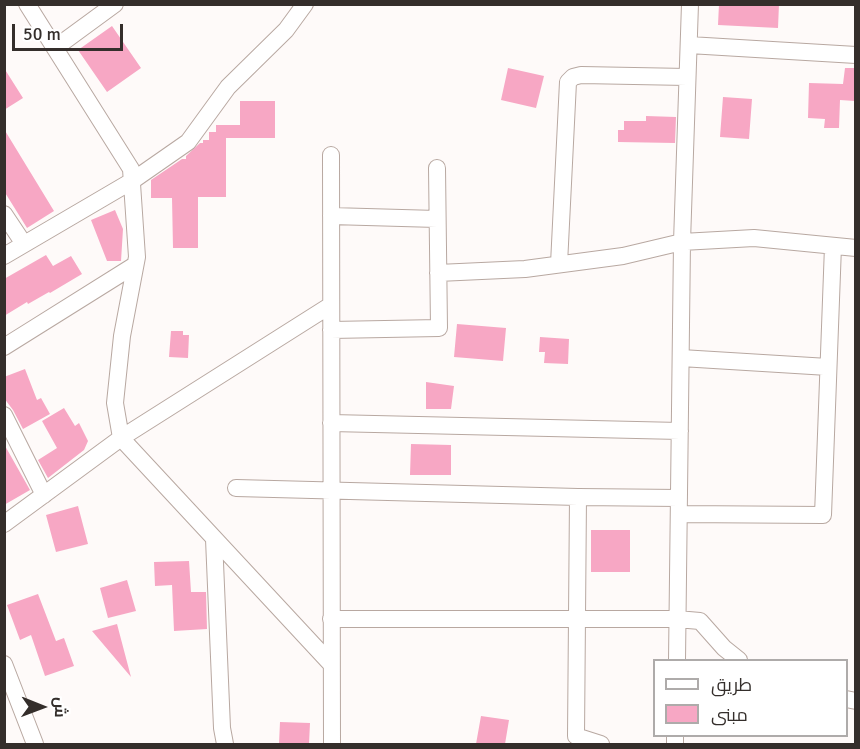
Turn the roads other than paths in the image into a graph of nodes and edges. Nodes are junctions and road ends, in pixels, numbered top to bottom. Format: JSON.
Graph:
{"nodes":[{"id":1,"x":27,"y":4,"type":"edge"},
{"id":2,"x":115,"y":4,"type":"edge"},
{"id":3,"x":305,"y":4,"type":"edge"},
{"id":4,"x":690,"y":4,"type":"edge"},
{"id":5,"x":688,"y":45,"type":"junction"},
{"id":6,"x":55,"y":48,"type":"junction"},
{"id":7,"x":855,"y":56,"type":"edge"},
{"id":8,"x":687,"y":77,"type":"junction"},
{"id":9,"x":331,"y":155,"type":"dead end"},
{"id":10,"x":437,"y":168,"type":"dead end"},
{"id":11,"x":132,"y":181,"type":"junction"},
{"id":12,"x":4,"y":214,"type":"edge"},
{"id":13,"x":331,"y":216,"type":"junction"},
{"id":14,"x":438,"y":219,"type":"junction"},
{"id":15,"x":682,"y":242,"type":"junction"},
{"id":16,"x":24,"y":244,"type":"junction"},
{"id":17,"x":833,"y":246,"type":"junction"},
{"id":18,"x":855,"y":248,"type":"edge"},
{"id":19,"x":4,"y":256,"type":"edge"},
{"id":20,"x":559,"y":264,"type":"junction"},
{"id":21,"x":135,"y":265,"type":"junction"},
{"id":22,"x":438,"y":273,"type":"junction"},
{"id":23,"x":331,"y":305,"type":"junction"},
{"id":24,"x":331,"y":330,"type":"junction"},
{"id":25,"x":4,"y":347,"type":"edge"},
{"id":26,"x":681,"y":358,"type":"junction"},
{"id":27,"x":828,"y":367,"type":"junction"},
{"id":28,"x":4,"y":415,"type":"edge"},
{"id":29,"x":331,"y":423,"type":"junction"},
{"id":30,"x":680,"y":431,"type":"junction"},
{"id":31,"x":121,"y":438,"type":"junction"},
{"id":32,"x":236,"y":488,"type":"dead end"},
{"id":33,"x":331,"y":490,"type":"junction"},
{"id":34,"x":44,"y":495,"type":"junction"},
{"id":35,"x":578,"y":497,"type":"junction"},
{"id":36,"x":679,"y":506,"type":"junction"},
{"id":37,"x":4,"y":524,"type":"edge"},
{"id":38,"x":214,"y":538,"type":"junction"},
{"id":39,"x":331,"y":619,"type":"junction"},
{"id":40,"x":576,"y":619,"type":"junction"},
{"id":41,"x":677,"y":619,"type":"junction"},
{"id":42,"x":676,"y":659,"type":"edge"},
{"id":43,"x":739,"y":659,"type":"edge"},
{"id":44,"x":4,"y":664,"type":"edge"},
{"id":45,"x":331,"y":664,"type":"junction"},
{"id":46,"x":571,"y":740,"type":"edge"},
{"id":47,"x":35,"y":744,"type":"edge"},
{"id":48,"x":225,"y":744,"type":"edge"},
{"id":49,"x":332,"y":744,"type":"edge"},
{"id":50,"x":601,"y":744,"type":"edge"}],
"edges":[{"from":1,"to":6,"type":"street"},
{"from":2,"to":6,"type":"street"},
{"from":3,"to":11,"type":"street"},
{"from":4,"to":5,"type":"street"},
{"from":5,"to":7,"type":"street"},
{"from":5,"to":8,"type":"street"},
{"from":6,"to":11,"type":"street"},
{"from":8,"to":15,"type":"street"},
{"from":8,"to":20,"type":"street"},
{"from":9,"to":13,"type":"street"},
{"from":10,"to":14,"type":"street"},
{"from":11,"to":16,"type":"street"},
{"from":11,"to":21,"type":"street"},
{"from":12,"to":16,"type":"street"},
{"from":13,"to":14,"type":"street"},
{"from":13,"to":23,"type":"street"},
{"from":14,"to":22,"type":"street"},
{"from":15,"to":17,"type":"street"},
{"from":15,"to":20,"type":"street"},
{"from":15,"to":26,"type":"street"},
{"from":16,"to":19,"type":"street"},
{"from":17,"to":18,"type":"street"},
{"from":17,"to":27,"type":"street"},
{"from":20,"to":22,"type":"street"},
{"from":21,"to":25,"type":"street"},
{"from":21,"to":31,"type":"street"},
{"from":22,"to":24,"type":"street"},
{"from":23,"to":24,"type":"street"},
{"from":23,"to":31,"type":"street"},
{"from":24,"to":29,"type":"street"},
{"from":26,"to":27,"type":"street"},
{"from":26,"to":30,"type":"street"},
{"from":27,"to":36,"type":"street"},
{"from":28,"to":34,"type":"street"},
{"from":29,"to":30,"type":"street"},
{"from":29,"to":33,"type":"street"},
{"from":30,"to":36,"type":"street"},
{"from":31,"to":34,"type":"street"},
{"from":31,"to":38,"type":"street"},
{"from":32,"to":33,"type":"street"},
{"from":33,"to":35,"type":"street"},
{"from":33,"to":39,"type":"street"},
{"from":34,"to":37,"type":"street"},
{"from":35,"to":36,"type":"street"},
{"from":35,"to":40,"type":"street"},
{"from":36,"to":41,"type":"street"},
{"from":38,"to":45,"type":"street"},
{"from":38,"to":48,"type":"street"},
{"from":39,"to":40,"type":"street"},
{"from":39,"to":45,"type":"street"},
{"from":40,"to":41,"type":"street"},
{"from":40,"to":46,"type":"street"},
{"from":41,"to":42,"type":"street"},
{"from":41,"to":43,"type":"street"},
{"from":44,"to":47,"type":"street"},
{"from":45,"to":49,"type":"street"},
{"from":46,"to":50,"type":"street"}]}
